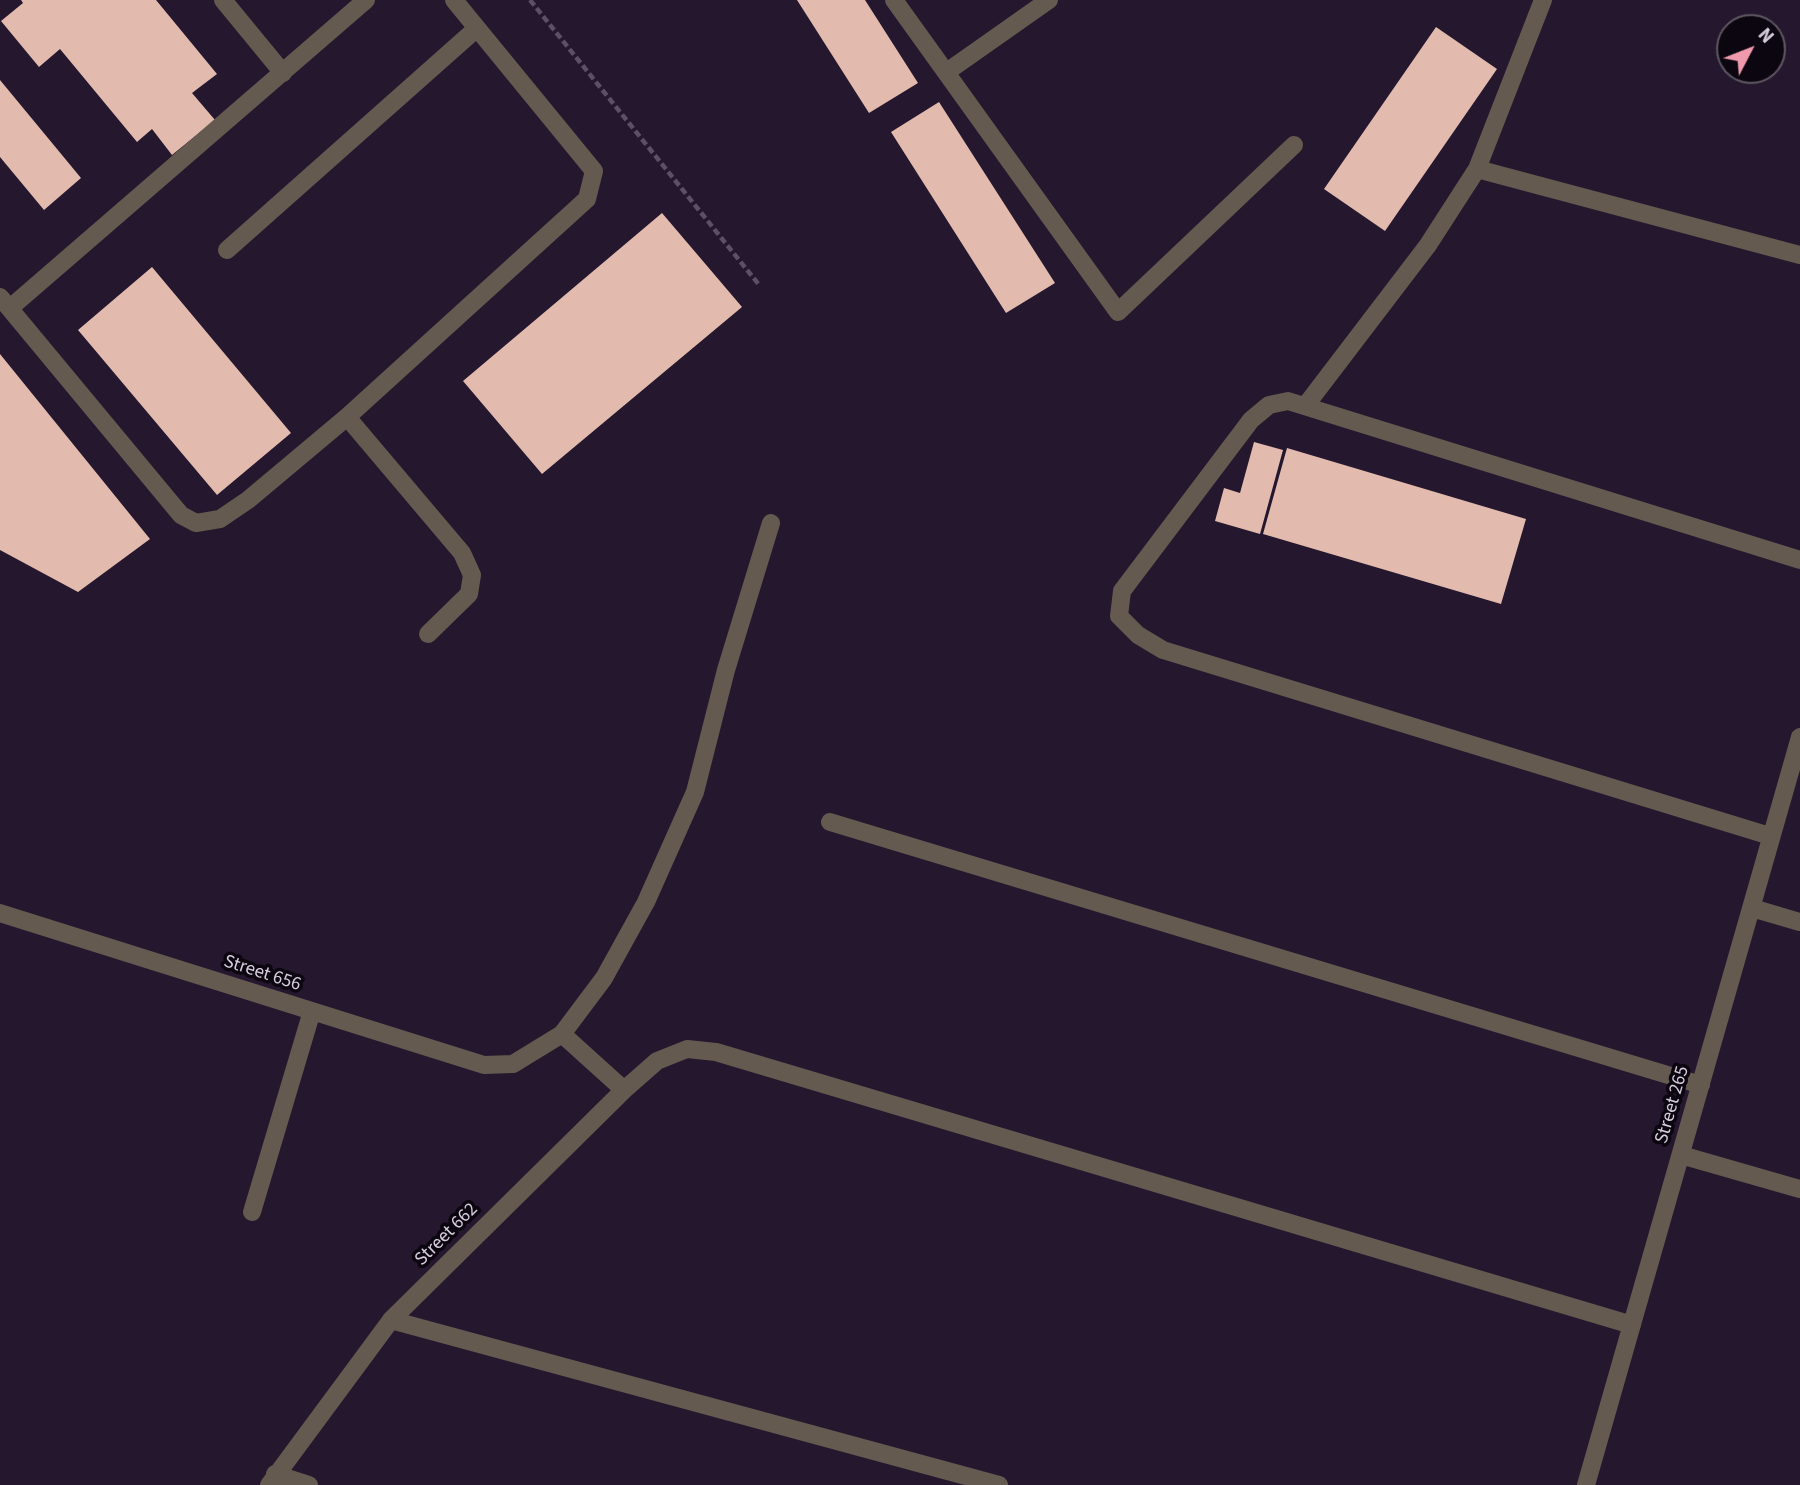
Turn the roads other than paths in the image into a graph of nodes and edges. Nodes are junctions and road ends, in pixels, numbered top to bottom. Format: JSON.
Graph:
{"nodes":[{"id":1,"x":223,"y":0,"type":"edge"},
{"id":2,"x":366,"y":0,"type":"edge"},
{"id":3,"x":454,"y":0,"type":"edge"},
{"id":4,"x":894,"y":0,"type":"edge"},
{"id":5,"x":1049,"y":0,"type":"edge"},
{"id":6,"x":1543,"y":0,"type":"edge"},
{"id":7,"x":476,"y":29,"type":"junction"},
{"id":8,"x":948,"y":72,"type":"junction"},
{"id":9,"x":283,"y":73,"type":"junction"},
{"id":10,"x":1294,"y":145,"type":"dead end"},
{"id":11,"x":1477,"y":169,"type":"junction"},
{"id":12,"x":227,"y":250,"type":"dead end"},
{"id":13,"x":1800,"y":256,"type":"edge"},
{"id":14,"x":5,"y":302,"type":"edge"},
{"id":15,"x":1306,"y":405,"type":"junction"},
{"id":16,"x":347,"y":417,"type":"junction"},
{"id":17,"x":771,"y":523,"type":"dead end"},
{"id":18,"x":1800,"y":559,"type":"edge"},
{"id":19,"x":428,"y":634,"type":"dead end"},
{"id":20,"x":1800,"y":737,"type":"edge"},
{"id":21,"x":830,"y":822,"type":"dead end"},
{"id":22,"x":1770,"y":836,"type":"junction"},
{"id":23,"x":1752,"y":908,"type":"junction"},
{"id":24,"x":0,"y":913,"type":"edge"},
{"id":25,"x":1800,"y":922,"type":"edge"},
{"id":26,"x":312,"y":1012,"type":"junction"},
{"id":27,"x":562,"y":1034,"type":"junction"},
{"id":28,"x":1701,"y":1085,"type":"junction"},
{"id":29,"x":624,"y":1090,"type":"junction"},
{"id":30,"x":1681,"y":1155,"type":"junction"},
{"id":31,"x":1800,"y":1189,"type":"edge"},
{"id":32,"x":252,"y":1212,"type":"dead end"},
{"id":33,"x":391,"y":1320,"type":"junction"},
{"id":34,"x":1632,"y":1325,"type":"junction"},
{"id":35,"x":272,"y":1480,"type":"edge"},
{"id":36,"x":309,"y":1485,"type":"edge"},
{"id":37,"x":999,"y":1485,"type":"edge"},
{"id":38,"x":1586,"y":1485,"type":"edge"}],
"edges":[{"from":1,"to":9,"type":"street"},
{"from":2,"to":9,"type":"street"},
{"from":3,"to":7,"type":"street"},
{"from":4,"to":8,"type":"street"},
{"from":5,"to":8,"type":"street"},
{"from":6,"to":11,"type":"street"},
{"from":7,"to":12,"type":"street"},
{"from":7,"to":16,"type":"street"},
{"from":8,"to":10,"type":"street"},
{"from":9,"to":14,"type":"street"},
{"from":11,"to":13,"type":"street"},
{"from":11,"to":15,"type":"street"},
{"from":14,"to":16,"type":"street"},
{"from":15,"to":18,"type":"street"},
{"from":15,"to":22,"type":"street"},
{"from":16,"to":19,"type":"street"},
{"from":17,"to":27,"type":"street"},
{"from":20,"to":22,"type":"street","name":"Street 265"},
{"from":21,"to":28,"type":"street"},
{"from":22,"to":23,"type":"street","name":"Street 265"},
{"from":23,"to":25,"type":"street"},
{"from":23,"to":28,"type":"street","name":"Street 265"},
{"from":24,"to":26,"type":"street","name":"Street 656"},
{"from":26,"to":27,"type":"street","name":"Street 656"},
{"from":26,"to":32,"type":"street"},
{"from":27,"to":29,"type":"street"},
{"from":28,"to":30,"type":"street","name":"Street 265"},
{"from":29,"to":33,"type":"street","name":"Street 662"},
{"from":29,"to":34,"type":"street","name":"Street 662"},
{"from":30,"to":31,"type":"street"},
{"from":30,"to":34,"type":"street","name":"Street 265"},
{"from":33,"to":35,"type":"street","name":"Street 662"},
{"from":33,"to":37,"type":"street"},
{"from":34,"to":38,"type":"street","name":"Street 265"},
{"from":35,"to":36,"type":"street"}]}
